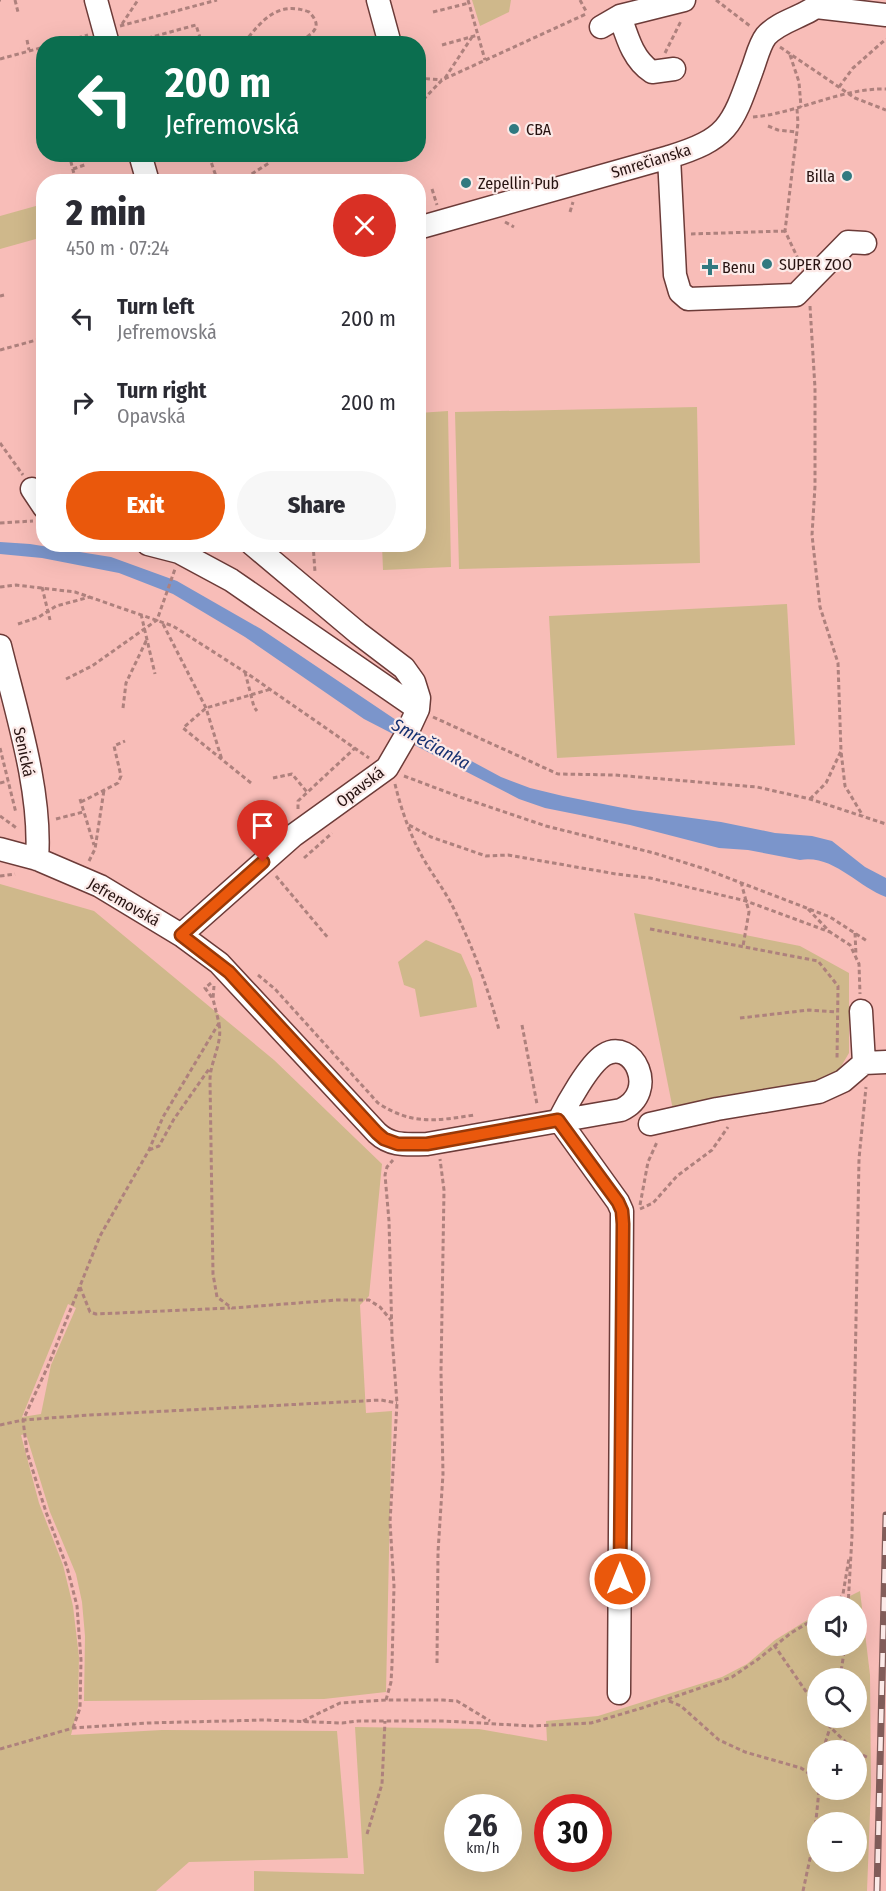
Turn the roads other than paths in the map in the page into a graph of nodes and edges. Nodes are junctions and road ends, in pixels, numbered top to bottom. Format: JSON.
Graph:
{"nodes":[{"id":1,"x":96,"y":0,"type":"edge"},
{"id":2,"x":378,"y":0,"type":"edge"},
{"id":3,"x":820,"y":4,"type":"edge"},
{"id":4,"x":684,"y":8,"type":"edge"},
{"id":5,"x":886,"y":15,"type":"edge"},
{"id":6,"x":111,"y":33,"type":"edge"},
{"id":7,"x":388,"y":36,"type":"edge"},
{"id":8,"x":669,"y":61,"type":"road end"},
{"id":9,"x":669,"y":157,"type":"junction"},
{"id":10,"x":426,"y":226,"type":"edge"},
{"id":11,"x":865,"y":243,"type":"dead end"},
{"id":12,"x":179,"y":552,"type":"edge"},
{"id":13,"x":262,"y":552,"type":"edge"},
{"id":14,"x":0,"y":646,"type":"edge"},
{"id":15,"x":418,"y":709,"type":"junction"},
{"id":16,"x":0,"y":849,"type":"edge"},
{"id":17,"x":37,"y":859,"type":"junction"},
{"id":18,"x":181,"y":935,"type":"junction"},
{"id":19,"x":861,"y":1011,"type":"road end"},
{"id":20,"x":875,"y":1063,"type":"edge"},
{"id":21,"x":650,"y":1124,"type":"dead end"},
{"id":22,"x":619,"y":1693,"type":"dead end"}],
"edges":[{"from":1,"to":6,"type":"street"},
{"from":2,"to":7,"type":"street"},
{"from":3,"to":5,"type":"street"},
{"from":3,"to":9,"type":"street","name":"Smrečianska"},
{"from":4,"to":8,"type":"street"},
{"from":9,"to":10,"type":"street","name":"Smrečianska"},
{"from":9,"to":11,"type":"street"},
{"from":12,"to":15,"type":"street"},
{"from":13,"to":15,"type":"street"},
{"from":14,"to":17,"type":"street","name":"Senická"},
{"from":15,"to":18,"type":"street","name":"Opavská"},
{"from":16,"to":17,"type":"street","name":"Jefremovská"},
{"from":17,"to":18,"type":"street","name":"Jefremovská"},
{"from":18,"to":22,"type":"street","name":"Jefremovská"},
{"from":19,"to":20,"type":"street"},
{"from":20,"to":21,"type":"street"}]}
